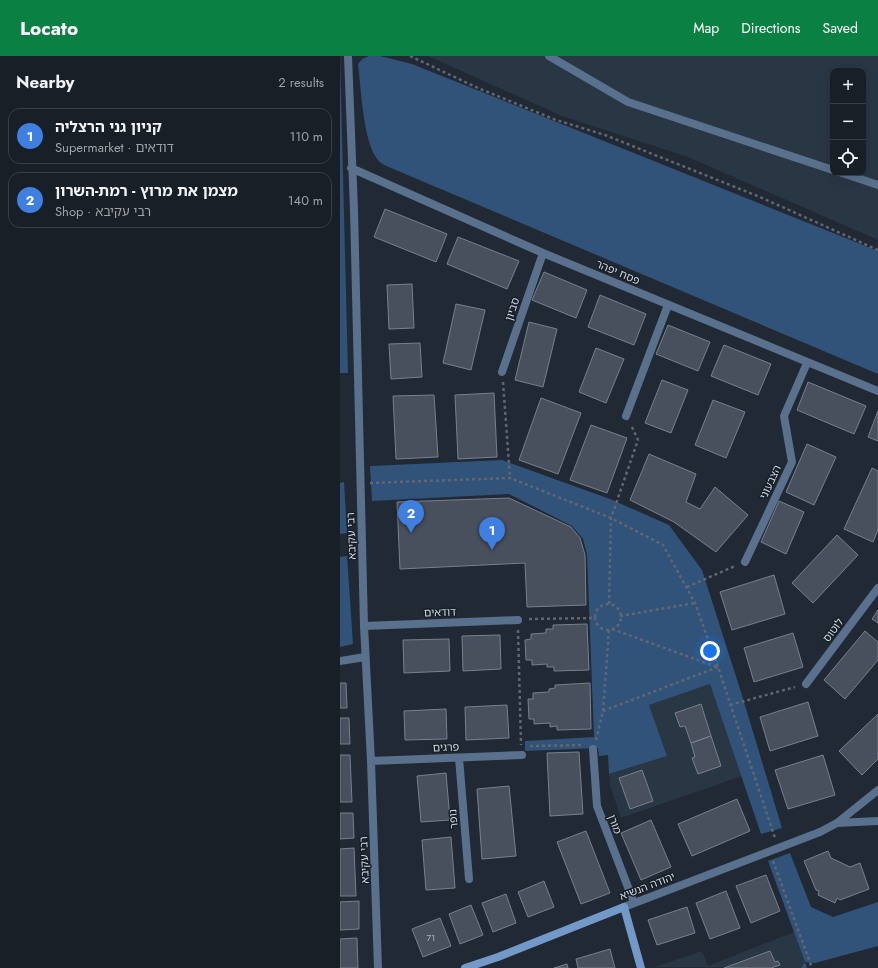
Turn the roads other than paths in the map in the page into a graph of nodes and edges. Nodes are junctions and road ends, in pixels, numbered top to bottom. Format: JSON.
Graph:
{"nodes":[{"id":1,"x":348,"y":56,"type":"edge"},
{"id":2,"x":549,"y":56,"type":"edge"},
{"id":3,"x":351,"y":168,"type":"junction"},
{"id":4,"x":830,"y":169,"type":"edge"},
{"id":5,"x":851,"y":176,"type":"edge"},
{"id":6,"x":878,"y":185,"type":"edge"},
{"id":7,"x":543,"y":253,"type":"junction"},
{"id":8,"x":668,"y":305,"type":"junction"},
{"id":9,"x":807,"y":363,"type":"junction"},
{"id":10,"x":502,"y":372,"type":"road end"},
{"id":11,"x":878,"y":391,"type":"edge"},
{"id":12,"x":626,"y":416,"type":"road end"},
{"id":13,"x":745,"y":562,"type":"road end"},
{"id":14,"x":878,"y":588,"type":"edge"},
{"id":15,"x":518,"y":620,"type":"road end"},
{"id":16,"x":364,"y":626,"type":"junction"},
{"id":17,"x":365,"y":657,"type":"junction"},
{"id":18,"x":340,"y":660,"type":"edge"},
{"id":19,"x":806,"y":684,"type":"road end"},
{"id":20,"x":593,"y":749,"type":"road end"},
{"id":21,"x":522,"y":751,"type":"road end"},
{"id":22,"x":459,"y":758,"type":"junction"},
{"id":23,"x":371,"y":761,"type":"junction"},
{"id":24,"x":878,"y":790,"type":"edge"},
{"id":25,"x":878,"y":821,"type":"edge"},
{"id":26,"x":838,"y":823,"type":"junction"},
{"id":27,"x":469,"y":879,"type":"dead end"},
{"id":28,"x":634,"y":903,"type":"junction"},
{"id":29,"x":624,"y":907,"type":"junction"},
{"id":30,"x":378,"y":968,"type":"edge"},
{"id":31,"x":465,"y":968,"type":"edge"},
{"id":32,"x":641,"y":968,"type":"edge"}],
"edges":[{"from":1,"to":3,"type":"street","name":"רבי עקיבא"},
{"from":2,"to":4,"type":"street"},
{"from":3,"to":7,"type":"street","name":"פסח יפהר"},
{"from":3,"to":16,"type":"street","name":"רבי עקיבא"},
{"from":5,"to":6,"type":"street"},
{"from":7,"to":8,"type":"street","name":"פסח יפהר"},
{"from":7,"to":10,"type":"street","name":"סביון"},
{"from":8,"to":9,"type":"street","name":"פסח יפהר"},
{"from":8,"to":12,"type":"street"},
{"from":9,"to":11,"type":"street","name":"פסח יפהר"},
{"from":9,"to":13,"type":"street","name":"הצבעוני"},
{"from":14,"to":19,"type":"street","name":"לוטוס"},
{"from":15,"to":16,"type":"street","name":"דודאים"},
{"from":16,"to":17,"type":"street","name":"רבי עקיבא"},
{"from":17,"to":18,"type":"street"},
{"from":17,"to":23,"type":"street","name":"רבי עקיבא"},
{"from":20,"to":28,"type":"street","name":"מורן"},
{"from":21,"to":22,"type":"street","name":"פרגים"},
{"from":22,"to":23,"type":"street","name":"פרגים"},
{"from":22,"to":27,"type":"street","name":"נופר"},
{"from":23,"to":30,"type":"street","name":"רבי עקיבא"},
{"from":24,"to":26,"type":"street","name":"יהודה הנשיא"},
{"from":25,"to":26,"type":"street","name":"יהודה הנשיא"},
{"from":26,"to":28,"type":"street","name":"יהודה הנשיא"},
{"from":28,"to":29,"type":"street","name":"יהודה הנשיא"},
{"from":29,"to":31,"type":"street","name":"יהודה הנשיא"},
{"from":29,"to":32,"type":"street"}]}
